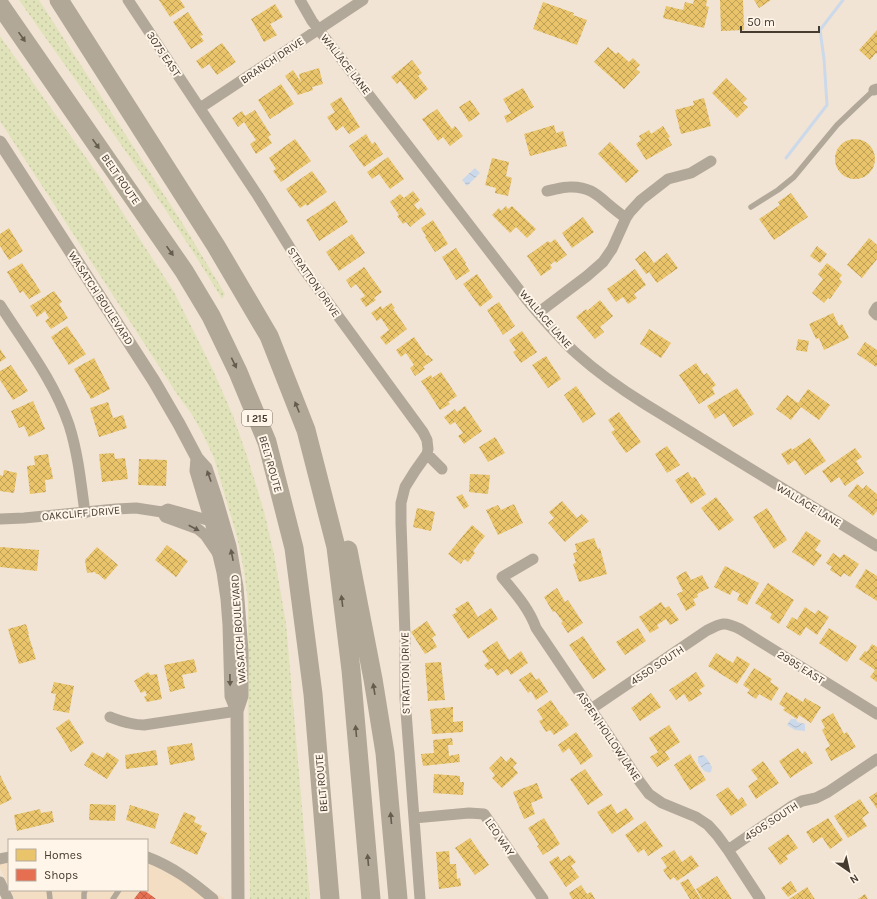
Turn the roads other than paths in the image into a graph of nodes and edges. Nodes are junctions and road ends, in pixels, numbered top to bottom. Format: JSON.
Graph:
{"nodes":[{"id":1,"x":59,"y":0,"type":"edge"},
{"id":2,"x":128,"y":0,"type":"edge"},
{"id":3,"x":300,"y":0,"type":"edge"},
{"id":4,"x":363,"y":0,"type":"edge"},
{"id":5,"x":0,"y":4,"type":"edge"},
{"id":6,"x":319,"y":29,"type":"junction"},
{"id":7,"x":875,"y":90,"type":"edge"},
{"id":8,"x":200,"y":108,"type":"junction"},
{"id":9,"x":0,"y":142,"type":"edge"},
{"id":10,"x":711,"y":161,"type":"dead end"},
{"id":11,"x":547,"y":191,"type":"dead end"},
{"id":12,"x":751,"y":207,"type":"dead end"},
{"id":13,"x":626,"y":218,"type":"junction"},
{"id":14,"x":0,"y":305,"type":"edge"},
{"id":15,"x":538,"y":312,"type":"junction"},
{"id":16,"x":306,"y":430,"type":"junction"},
{"id":17,"x":427,"y":454,"type":"junction"},
{"id":18,"x":197,"y":458,"type":"junction"},
{"id":19,"x":442,"y":469,"type":"dead end"},
{"id":20,"x":162,"y":512,"type":"junction"},
{"id":21,"x":84,"y":513,"type":"junction"},
{"id":22,"x":0,"y":519,"type":"edge"},
{"id":23,"x":211,"y":521,"type":"junction"},
{"id":24,"x":224,"y":525,"type":"junction"},
{"id":25,"x":877,"y":546,"type":"edge"},
{"id":26,"x":219,"y":555,"type":"junction"},
{"id":27,"x":533,"y":559,"type":"dead end"},
{"id":28,"x":724,"y":624,"type":"joint"},
{"id":29,"x":591,"y":708,"type":"junction"},
{"id":30,"x":237,"y":711,"type":"junction"},
{"id":31,"x":877,"y":714,"type":"edge"},
{"id":32,"x":110,"y":716,"type":"dead end"},
{"id":33,"x":877,"y":759,"type":"edge"},
{"id":34,"x":414,"y":818,"type":"junction"},
{"id":35,"x":728,"y":850,"type":"junction"},
{"id":36,"x":148,"y":857,"type":"edge"},
{"id":37,"x":0,"y":882,"type":"edge"},
{"id":38,"x":8,"y":899,"type":"edge"},
{"id":39,"x":213,"y":899,"type":"edge"},
{"id":40,"x":238,"y":899,"type":"edge"},
{"id":41,"x":330,"y":899,"type":"edge"},
{"id":42,"x":371,"y":899,"type":"edge"},
{"id":43,"x":398,"y":899,"type":"edge"},
{"id":44,"x":420,"y":899,"type":"edge"},
{"id":45,"x":543,"y":899,"type":"edge"},
{"id":46,"x":760,"y":899,"type":"edge"}],
"edges":[{"from":16,"to":1,"type":"highway","one_way":true},
{"from":2,"to":8,"type":"street","name":"3075 EAST"},
{"from":3,"to":6,"type":"street","name":"WALLACE LANE"},
{"from":4,"to":6,"type":"street","name":"BRANCH DRIVE"},
{"from":5,"to":41,"type":"highway","name":"BELT ROUTE","number":"I 215","one_way":true},
{"from":6,"to":8,"type":"street","name":"BRANCH DRIVE"},
{"from":6,"to":15,"type":"street","name":"WALLACE LANE"},
{"from":7,"to":12,"type":"lane"},
{"from":8,"to":17,"type":"street","name":"STRATTON DRIVE"},
{"from":9,"to":18,"type":"street","name":"WASATCH BOULEVARD"},
{"from":10,"to":13,"type":"street"},
{"from":11,"to":13,"type":"street"},
{"from":13,"to":15,"type":"street"},
{"from":14,"to":21,"type":"street"},
{"from":15,"to":25,"type":"street","name":"WALLACE LANE"},
{"from":42,"to":16,"type":"highway","one_way":true},
{"from":43,"to":16,"type":"highway","one_way":true},
{"from":17,"to":19,"type":"street"},
{"from":17,"to":34,"type":"street","name":"STRATTON DRIVE"},
{"from":18,"to":23,"type":"street","name":"WASATCH BOULEVARD"},
{"from":24,"to":18,"type":"street","name":"WASATCH BOULEVARD","one_way":true},
{"from":20,"to":21,"type":"street","name":"OAKCLIFF DRIVE"},
{"from":20,"to":23,"type":"street","name":"OAKCLIFF DRIVE"},
{"from":20,"to":26,"type":"street","name":"OAKCLIFF DRIVE","one_way":true},
{"from":21,"to":22,"type":"street","name":"OAKCLIFF DRIVE"},
{"from":23,"to":24,"type":"street","name":"OAKCLIFF DRIVE"},
{"from":23,"to":26,"type":"street","name":"WASATCH BOULEVARD"},
{"from":30,"to":24,"type":"street","name":"WASATCH BOULEVARD","one_way":true},
{"from":26,"to":30,"type":"street","name":"WASATCH BOULEVARD","one_way":true},
{"from":27,"to":29,"type":"street","name":"ASPEN HOLLOW LANE"},
{"from":28,"to":29,"type":"street","name":"4550 SOUTH"},
{"from":28,"to":31,"type":"street","name":"2995 EAST"},
{"from":29,"to":35,"type":"street","name":"ASPEN HOLLOW LANE"},
{"from":30,"to":32,"type":"street"},
{"from":30,"to":40,"type":"street","name":"WASATCH BOULEVARD"},
{"from":33,"to":35,"type":"street","name":"4505 SOUTH"},
{"from":34,"to":44,"type":"street","name":"STRATTON DRIVE"},
{"from":34,"to":45,"type":"street","name":"LEO WAY"},
{"from":35,"to":46,"type":"street","name":"ASPEN HOLLOW LANE"},
{"from":36,"to":39,"type":"street"},
{"from":37,"to":38,"type":"street"}]}
